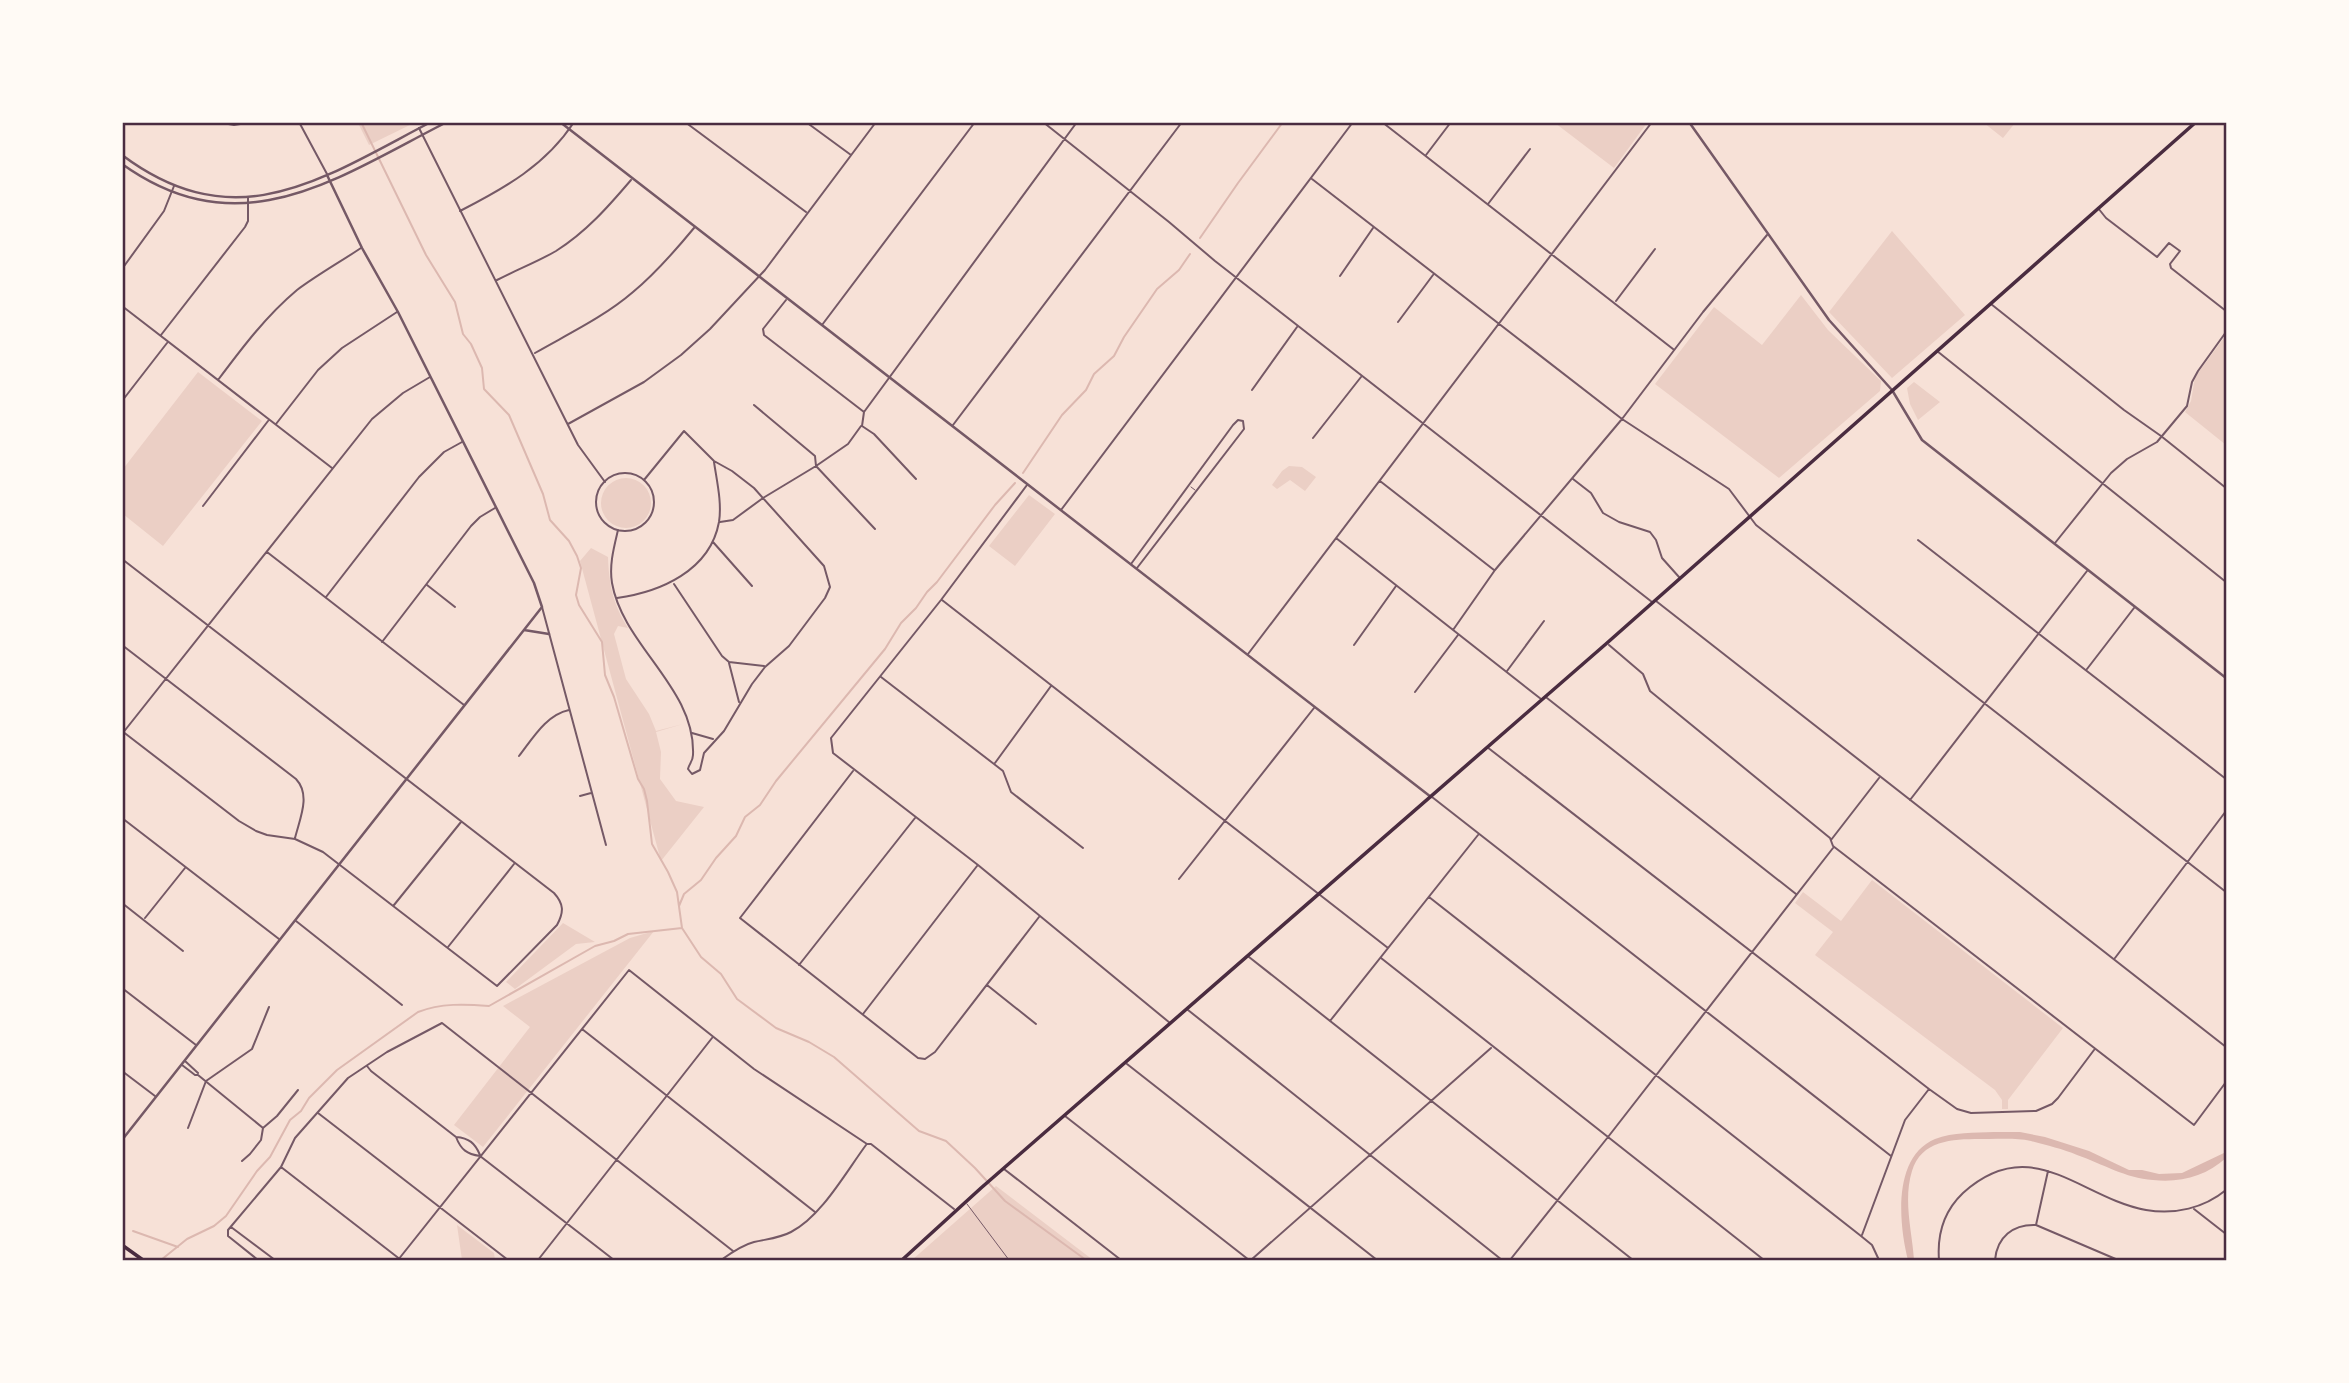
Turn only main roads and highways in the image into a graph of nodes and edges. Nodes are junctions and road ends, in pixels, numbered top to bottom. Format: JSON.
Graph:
{"nodes":[{"id":1,"x":2196,"y":122,"type":"edge"},
{"id":2,"x":122,"y":1245,"type":"edge"},
{"id":3,"x":143,"y":1261,"type":"edge"},
{"id":4,"x":902,"y":1261,"type":"edge"}],
"edges":[{"from":1,"to":4,"type":"main road"},
{"from":2,"to":3,"type":"main road"}]}
